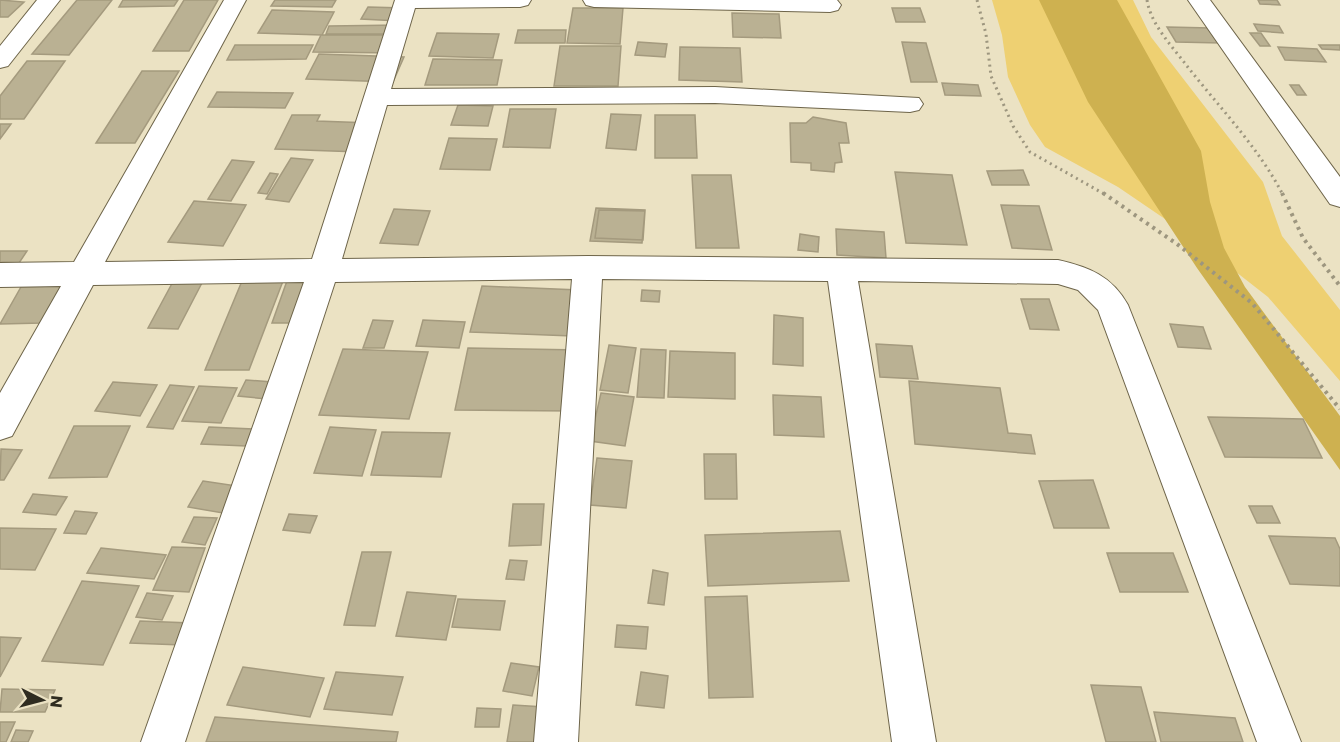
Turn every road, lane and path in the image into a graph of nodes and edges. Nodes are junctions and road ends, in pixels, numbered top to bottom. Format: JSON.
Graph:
{"nodes":[{"id":1,"x":49,"y":0,"type":"edge"},
{"id":2,"x":235,"y":0,"type":"edge"},
{"id":3,"x":520,"y":0,"type":"edge"},
{"id":4,"x":594,"y":0,"type":"edge"},
{"id":5,"x":977,"y":0,"type":"edge"},
{"id":6,"x":1147,"y":0,"type":"edge"},
{"id":7,"x":406,"y":1,"type":"edge"},
{"id":8,"x":1210,"y":2,"type":"edge"},
{"id":9,"x":830,"y":5,"type":"dead end"},
{"id":10,"x":0,"y":61,"type":"edge"},
{"id":11,"x":377,"y":97,"type":"junction"},
{"id":12,"x":910,"y":104,"type":"dead end"},
{"id":13,"x":1340,"y":198,"type":"edge"},
{"id":14,"x":588,"y":267,"type":"junction"},
{"id":15,"x":842,"y":269,"type":"junction"},
{"id":16,"x":323,"y":272,"type":"junction"},
{"id":17,"x":84,"y":274,"type":"junction"},
{"id":18,"x":0,"y":275,"type":"edge"},
{"id":19,"x":1340,"y":286,"type":"edge"},
{"id":20,"x":1340,"y":409,"type":"edge"},
{"id":21,"x":0,"y":426,"type":"edge"},
{"id":22,"x":163,"y":742,"type":"edge"},
{"id":23,"x":556,"y":742,"type":"edge"},
{"id":24,"x":914,"y":742,"type":"edge"},
{"id":25,"x":1279,"y":742,"type":"edge"}],
"edges":[{"from":1,"to":10,"type":"street"},
{"from":2,"to":17,"type":"street"},
{"from":3,"to":7,"type":"street"},
{"from":4,"to":9,"type":"street"},
{"from":5,"to":20,"type":"path"},
{"from":6,"to":19,"type":"path"},
{"from":7,"to":11,"type":"street"},
{"from":8,"to":13,"type":"street"},
{"from":11,"to":12,"type":"street"},
{"from":11,"to":16,"type":"street"},
{"from":14,"to":15,"type":"street"},
{"from":14,"to":16,"type":"street"},
{"from":14,"to":23,"type":"street"},
{"from":15,"to":24,"type":"street"},
{"from":15,"to":25,"type":"street"},
{"from":16,"to":17,"type":"street"},
{"from":16,"to":22,"type":"street"},
{"from":17,"to":18,"type":"street"},
{"from":17,"to":21,"type":"street"}]}
